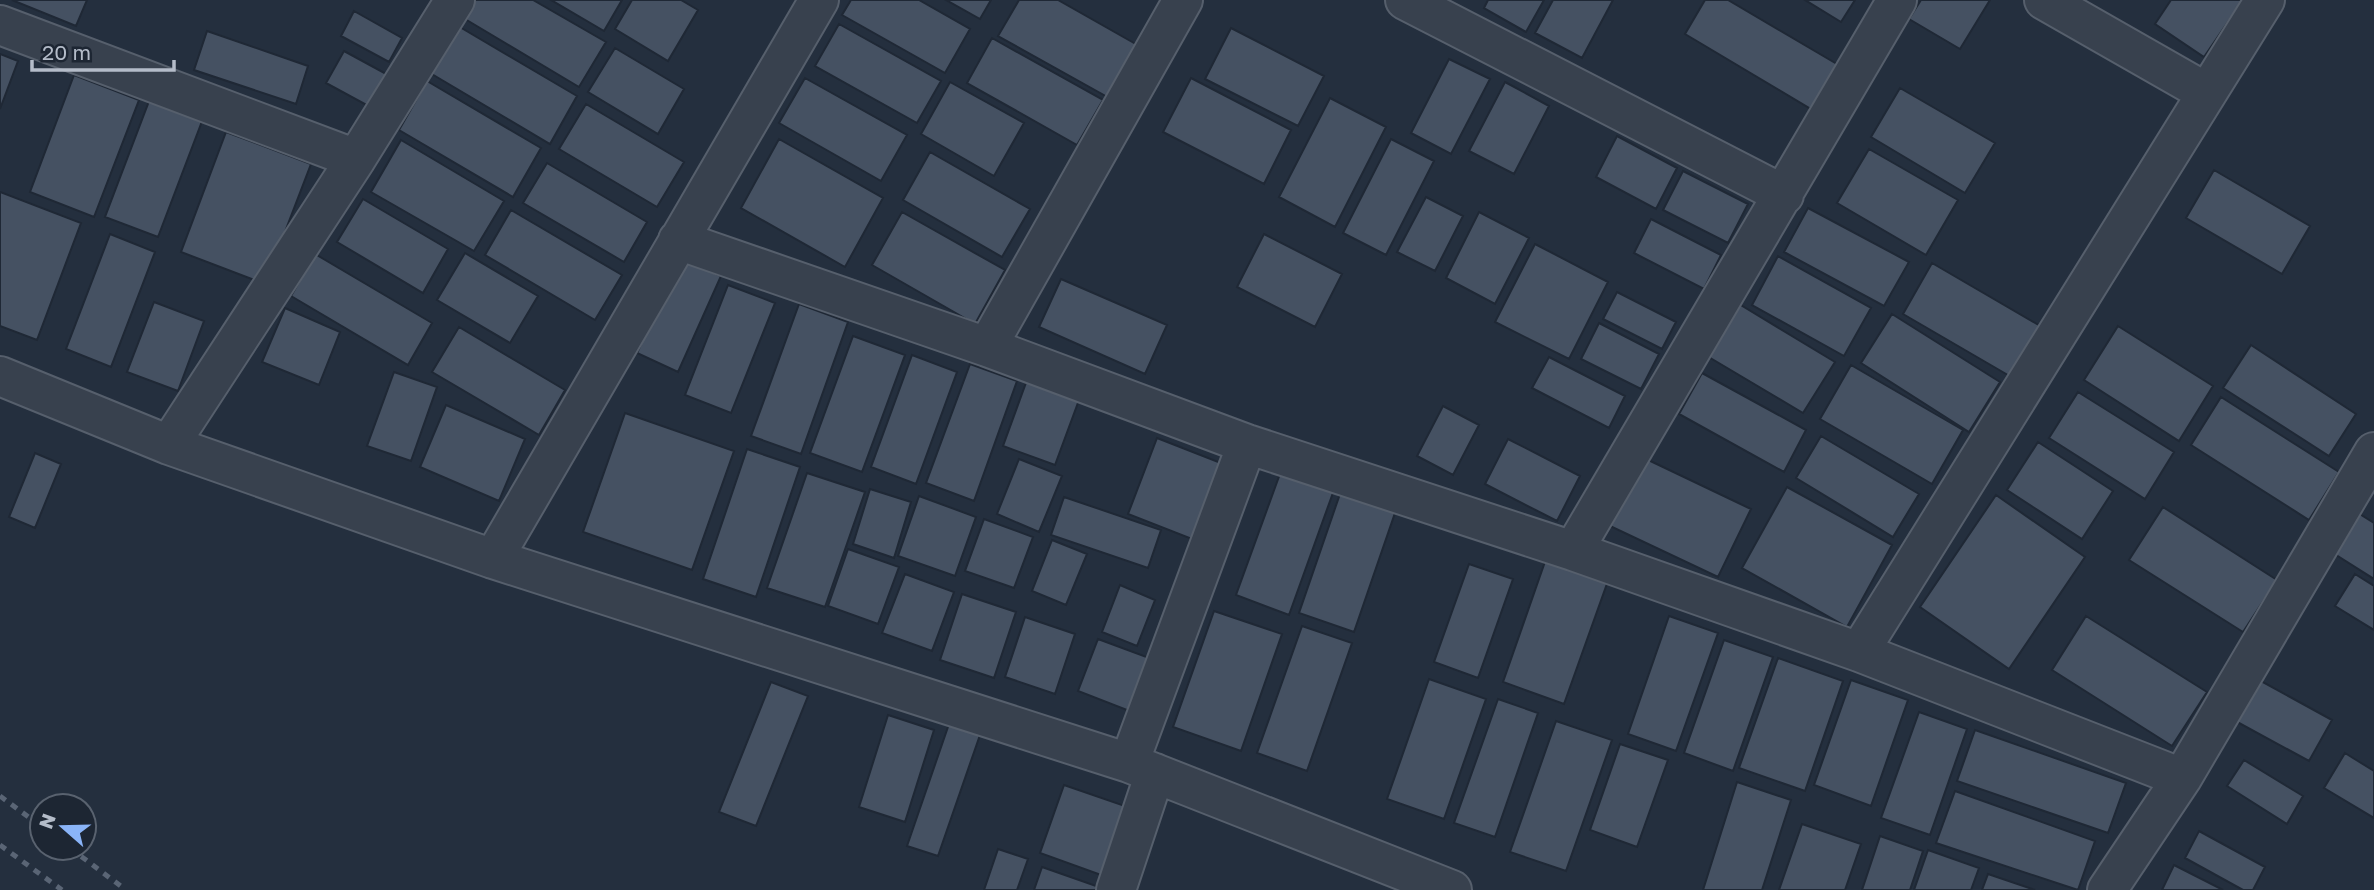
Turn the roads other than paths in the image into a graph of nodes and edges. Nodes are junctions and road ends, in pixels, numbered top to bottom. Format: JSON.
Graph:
{"nodes":[{"id":1,"x":455,"y":0,"type":"edge"},
{"id":2,"x":819,"y":0,"type":"edge"},
{"id":3,"x":1183,"y":0,"type":"edge"},
{"id":4,"x":1405,"y":0,"type":"edge"},
{"id":5,"x":1897,"y":0,"type":"edge"},
{"id":6,"x":2044,"y":0,"type":"edge"},
{"id":7,"x":2265,"y":0,"type":"edge"},
{"id":8,"x":0,"y":25,"type":"edge"},
{"id":9,"x":2207,"y":93,"type":"junction"},
{"id":10,"x":356,"y":159,"type":"junction"},
{"id":11,"x":1784,"y":195,"type":"junction"},
{"id":12,"x":678,"y":240,"type":"junction"},
{"id":13,"x":987,"y":347,"type":"junction"},
{"id":14,"x":0,"y":376,"type":"edge"},
{"id":15,"x":1247,"y":444,"type":"junction"},
{"id":16,"x":169,"y":445,"type":"junction"},
{"id":17,"x":2374,"y":452,"type":"edge"},
{"id":18,"x":1573,"y":551,"type":"junction"},
{"id":19,"x":493,"y":559,"type":"junction"},
{"id":20,"x":1860,"y":652,"type":"junction"},
{"id":21,"x":1142,"y":768,"type":"junction"},
{"id":22,"x":2182,"y":778,"type":"junction"},
{"id":23,"x":1116,"y":890,"type":"edge"},
{"id":24,"x":1452,"y":890,"type":"edge"},
{"id":25,"x":2107,"y":890,"type":"edge"}],
"edges":[{"from":1,"to":10,"type":"street"},
{"from":2,"to":12,"type":"street"},
{"from":3,"to":13,"type":"street"},
{"from":4,"to":11,"type":"street"},
{"from":5,"to":11,"type":"street"},
{"from":6,"to":9,"type":"street"},
{"from":7,"to":9,"type":"street"},
{"from":8,"to":10,"type":"street"},
{"from":9,"to":20,"type":"street"},
{"from":10,"to":16,"type":"street"},
{"from":11,"to":18,"type":"street"},
{"from":12,"to":13,"type":"street"},
{"from":12,"to":19,"type":"street"},
{"from":13,"to":15,"type":"street"},
{"from":14,"to":16,"type":"street"},
{"from":15,"to":18,"type":"street"},
{"from":15,"to":21,"type":"street"},
{"from":16,"to":19,"type":"street"},
{"from":17,"to":22,"type":"street"},
{"from":18,"to":20,"type":"street"},
{"from":19,"to":21,"type":"street"},
{"from":20,"to":22,"type":"street"},
{"from":21,"to":23,"type":"street"},
{"from":21,"to":24,"type":"street"},
{"from":22,"to":25,"type":"street"}]}
